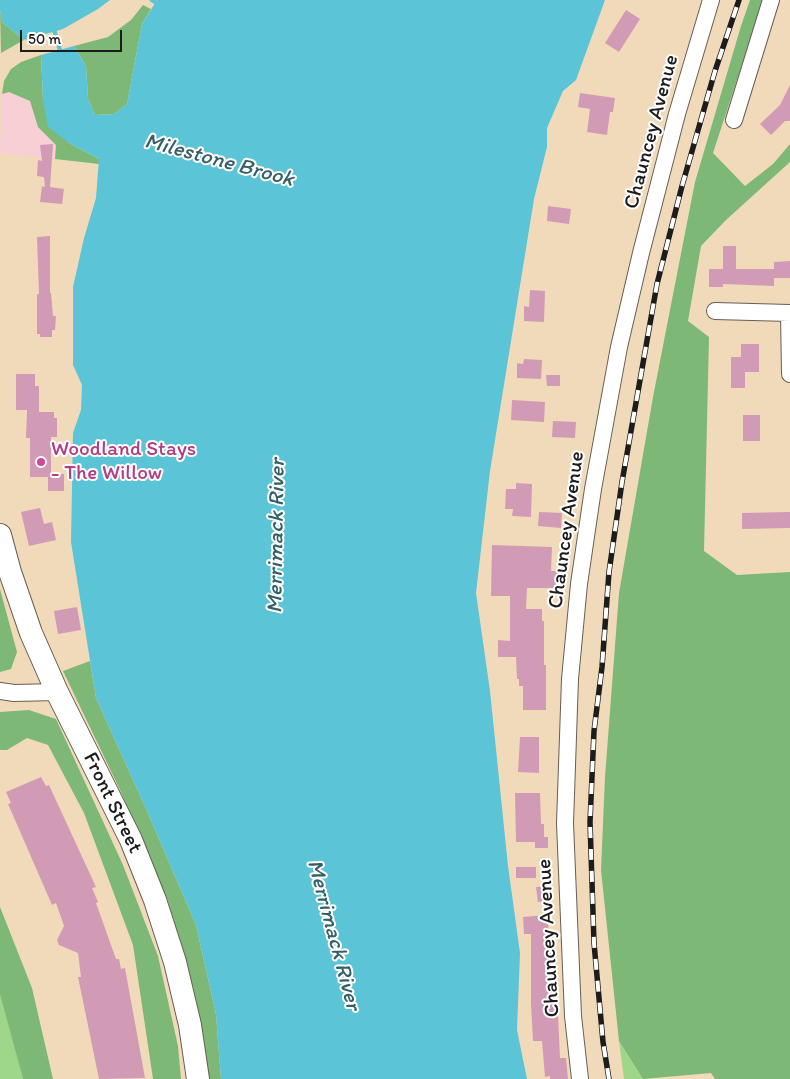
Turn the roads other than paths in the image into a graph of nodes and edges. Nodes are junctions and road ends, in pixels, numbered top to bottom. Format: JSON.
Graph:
{"nodes":[{"id":1,"x":711,"y":0,"type":"edge"},
{"id":2,"x":770,"y":0,"type":"edge"},
{"id":3,"x":734,"y":120,"type":"dead end"},
{"id":4,"x":715,"y":311,"type":"dead end"},
{"id":5,"x":790,"y":313,"type":"edge"},
{"id":6,"x":790,"y":374,"type":"edge"},
{"id":7,"x":0,"y":535,"type":"edge"},
{"id":8,"x":0,"y":691,"type":"edge"},
{"id":9,"x":57,"y":692,"type":"junction"},
{"id":10,"x":198,"y":1079,"type":"edge"},
{"id":11,"x":580,"y":1079,"type":"edge"}],
"edges":[{"from":1,"to":11,"type":"street","name":"Chauncey Avenue"},
{"from":2,"to":3,"type":"street"},
{"from":4,"to":5,"type":"street"},
{"from":5,"to":6,"type":"street"},
{"from":7,"to":9,"type":"main road","name":"Front Street"},
{"from":8,"to":9,"type":"street"},
{"from":9,"to":10,"type":"main road","name":"Front Street"}]}
